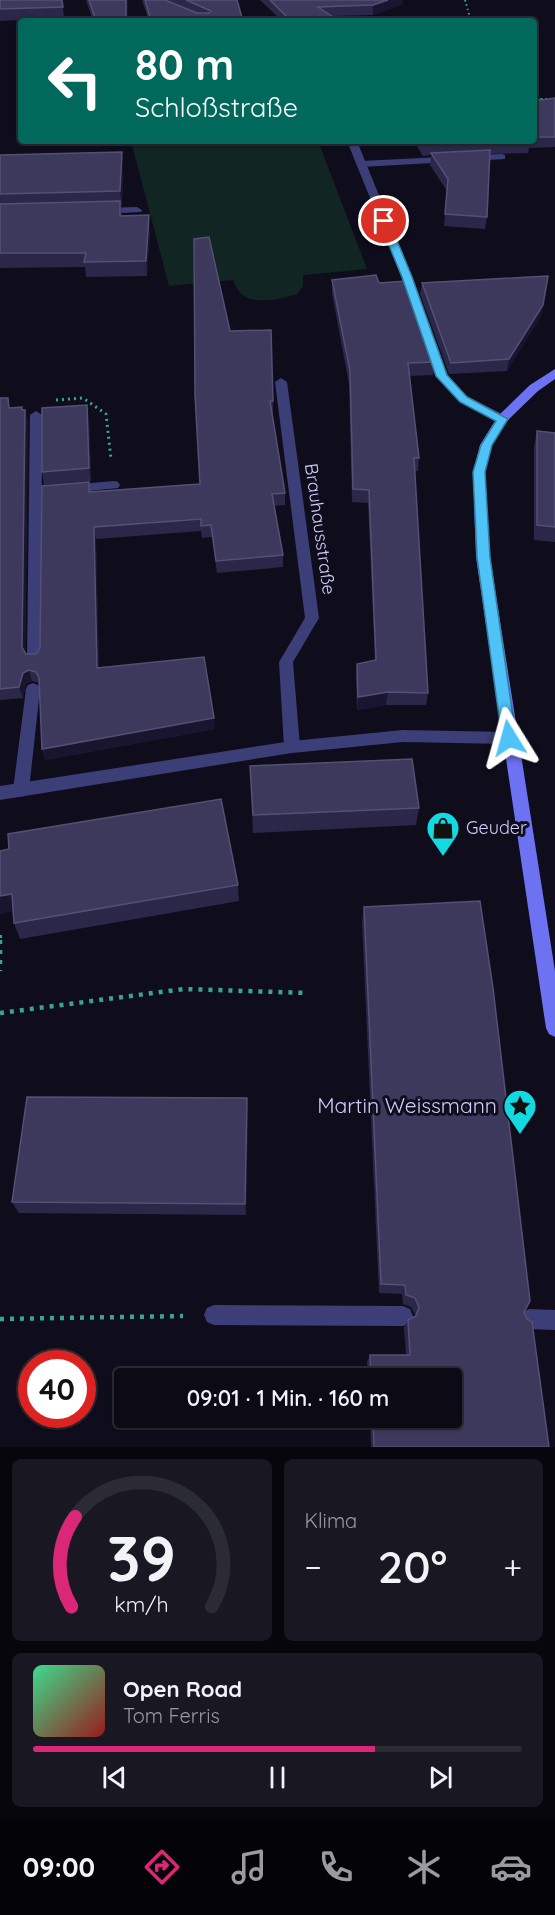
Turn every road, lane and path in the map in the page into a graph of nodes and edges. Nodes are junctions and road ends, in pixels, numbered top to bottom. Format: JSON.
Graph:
{"nodes":[{"id":1,"x":465,"y":0,"type":"edge"},
{"id":2,"x":235,"y":14,"type":"edge"},
{"id":3,"x":243,"y":18,"type":"edge"},
{"id":4,"x":470,"y":18,"type":"edge"},
{"id":5,"x":537,"y":95,"type":"edge"},
{"id":6,"x":541,"y":99,"type":"junction"},
{"id":7,"x":555,"y":99,"type":"edge"},
{"id":8,"x":548,"y":107,"type":"edge"},
{"id":9,"x":353,"y":144,"type":"edge"},
{"id":10,"x":502,"y":158,"type":"edge"},
{"id":11,"x":361,"y":164,"type":"junction"},
{"id":12,"x":137,"y":210,"type":"dead end"},
{"id":13,"x":91,"y":211,"type":"edge"},
{"id":14,"x":555,"y":373,"type":"edge"},
{"id":15,"x":281,"y":382,"type":"dead end"},
{"id":16,"x":36,"y":415,"type":"joint"},
{"id":17,"x":502,"y":419,"type":"junction"},
{"id":18,"x":114,"y":485,"type":"joint"},
{"id":19,"x":48,"y":491,"type":"junction"},
{"id":20,"x":34,"y":659,"type":"edge"},
{"id":21,"x":33,"y":689,"type":"edge"},
{"id":22,"x":509,"y":738,"type":"junction"},
{"id":23,"x":292,"y":747,"type":"junction"},
{"id":24,"x":21,"y":790,"type":"junction"},
{"id":25,"x":0,"y":793,"type":"edge"},
{"id":26,"x":0,"y":935,"type":"edge"},
{"id":27,"x":0,"y":971,"type":"edge"},
{"id":28,"x":308,"y":993,"type":"dead end"},
{"id":29,"x":0,"y":1013,"type":"edge"},
{"id":30,"x":555,"y":1021,"type":"edge"},
{"id":31,"x":555,"y":1028,"type":"edge"},
{"id":32,"x":214,"y":1315,"type":"joint"},
{"id":33,"x":404,"y":1316,"type":"edge"},
{"id":34,"x":0,"y":1319,"type":"edge"},
{"id":35,"x":529,"y":1319,"type":"edge"},
{"id":36,"x":555,"y":1320,"type":"edge"}],
"edges":[{"from":1,"to":4,"type":"path"},
{"from":2,"to":3,"type":"path"},
{"from":5,"to":6,"type":"path"},
{"from":6,"to":7,"type":"path"},
{"from":6,"to":8,"type":"path"},
{"from":9,"to":11,"type":"street"},
{"from":10,"to":11,"type":"street"},
{"from":11,"to":17,"type":"street"},
{"from":12,"to":13,"type":"street"},
{"from":14,"to":17,"type":"street"},
{"from":15,"to":23,"type":"street","name":"Brauhausstraße"},
{"from":16,"to":18,"type":"path"},
{"from":16,"to":19,"type":"street"},
{"from":17,"to":22,"type":"street"},
{"from":18,"to":19,"type":"street"},
{"from":19,"to":20,"type":"street"},
{"from":21,"to":24,"type":"street"},
{"from":22,"to":23,"type":"street"},
{"from":22,"to":30,"type":"street"},
{"from":23,"to":24,"type":"street"},
{"from":24,"to":25,"type":"street"},
{"from":26,"to":27,"type":"path"},
{"from":28,"to":29,"type":"path"},
{"from":30,"to":31,"type":"street"},
{"from":32,"to":33,"type":"street"},
{"from":32,"to":34,"type":"path"},
{"from":35,"to":36,"type":"street"}]}
